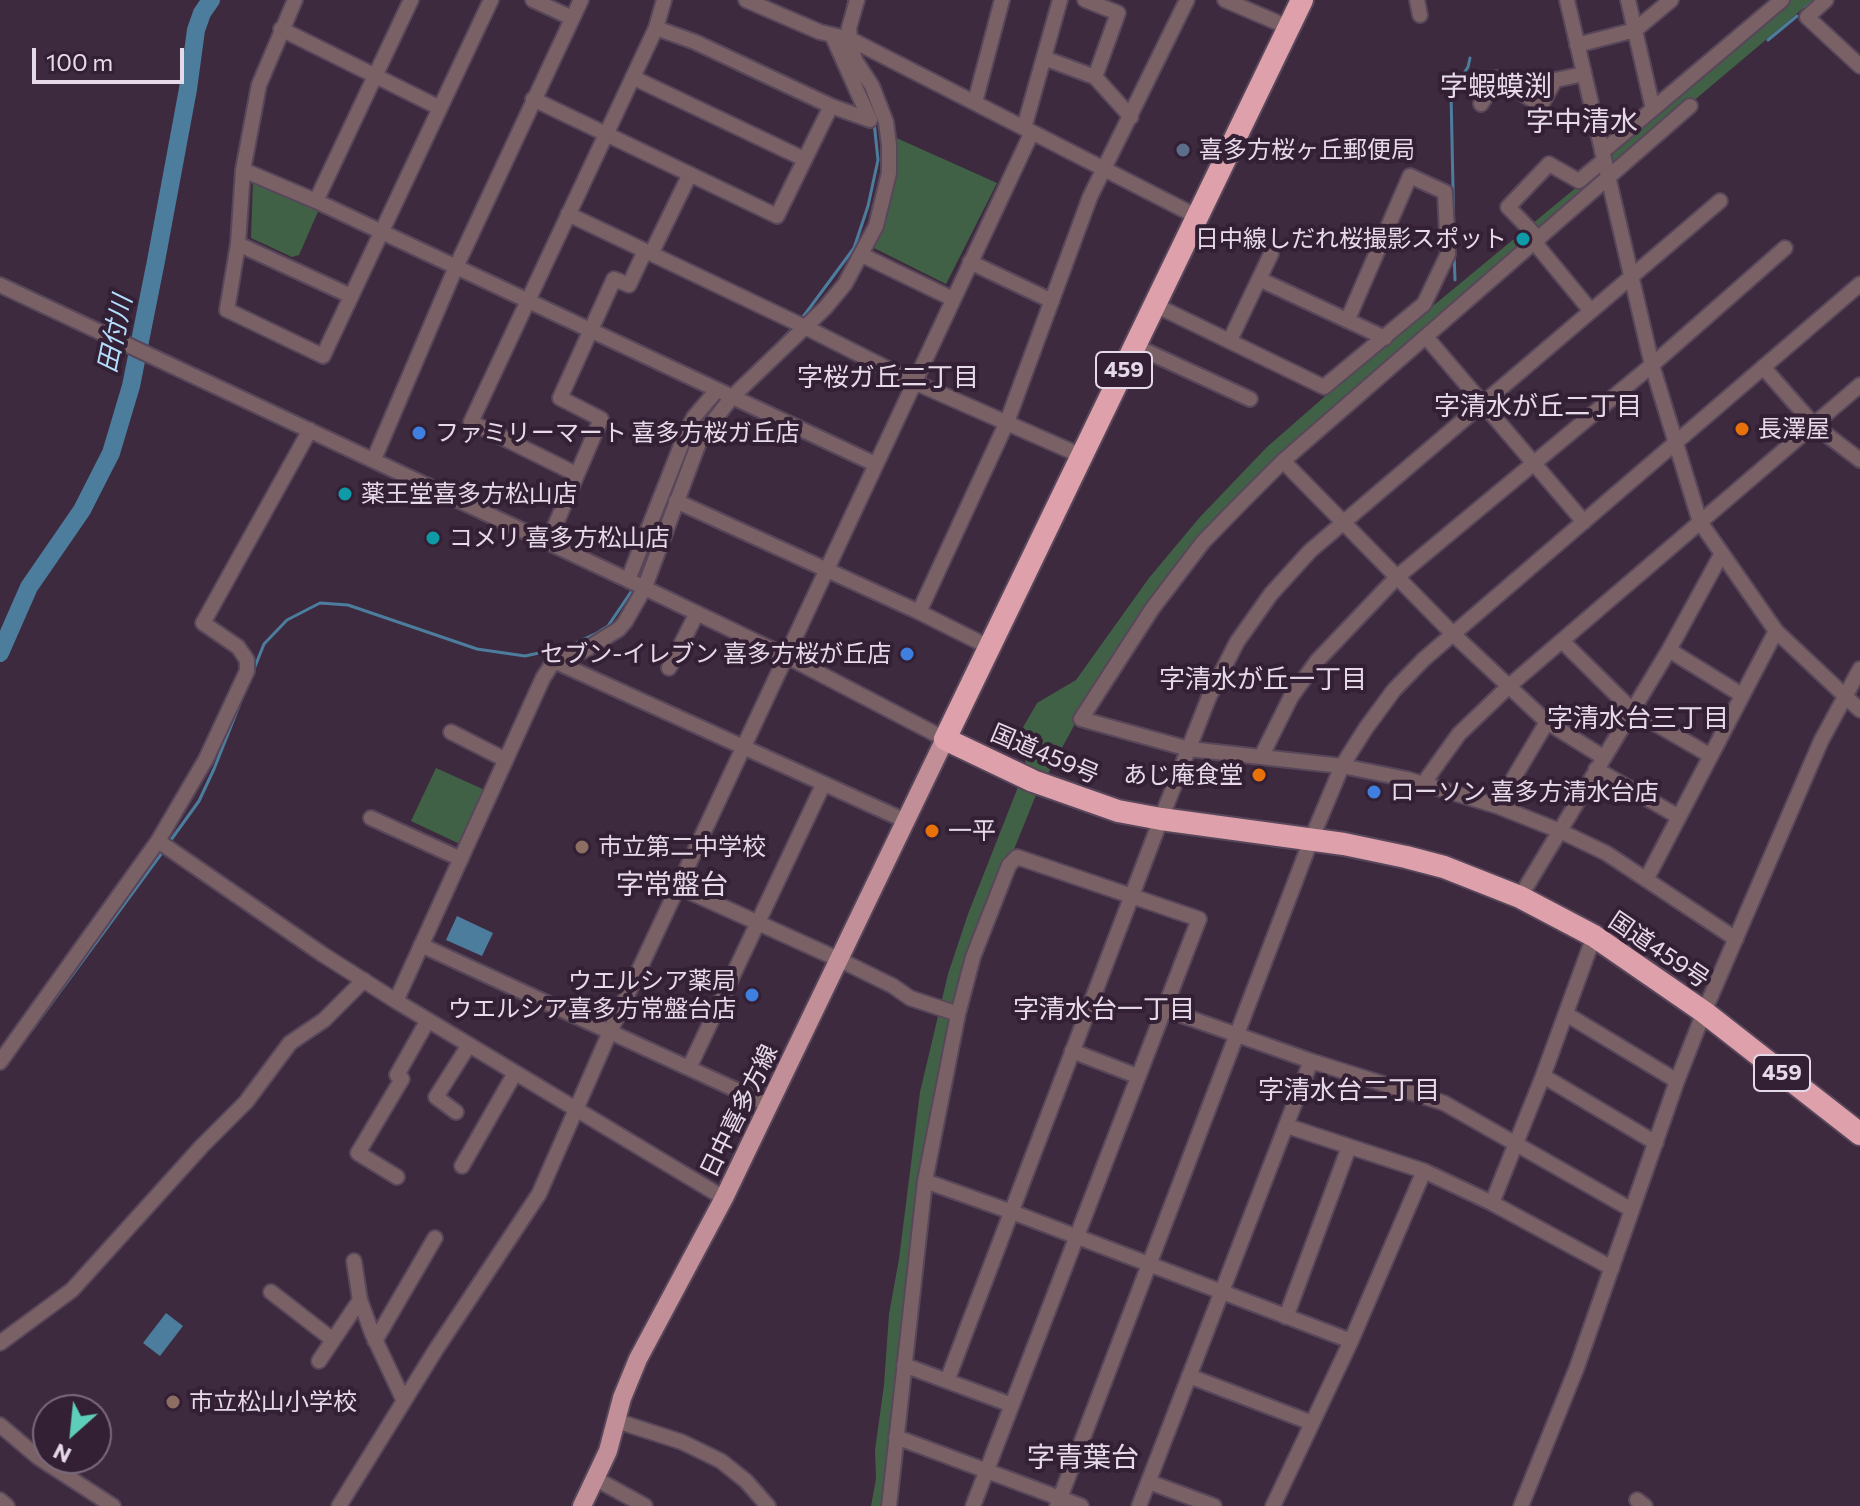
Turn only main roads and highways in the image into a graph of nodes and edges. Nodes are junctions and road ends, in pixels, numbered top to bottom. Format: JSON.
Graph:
{"nodes":[{"id":1,"x":1302,"y":0,"type":"edge"},
{"id":2,"x":945,"y":739,"type":"junction"},
{"id":3,"x":1860,"y":1134,"type":"edge"},
{"id":4,"x":582,"y":1506,"type":"edge"}],
"edges":[{"from":1,"to":2,"type":"highway","number":"459"},
{"from":2,"to":3,"type":"highway","name":"国道459号","number":"459"},
{"from":2,"to":4,"type":"main road","name":"日中喜多方線"}]}
